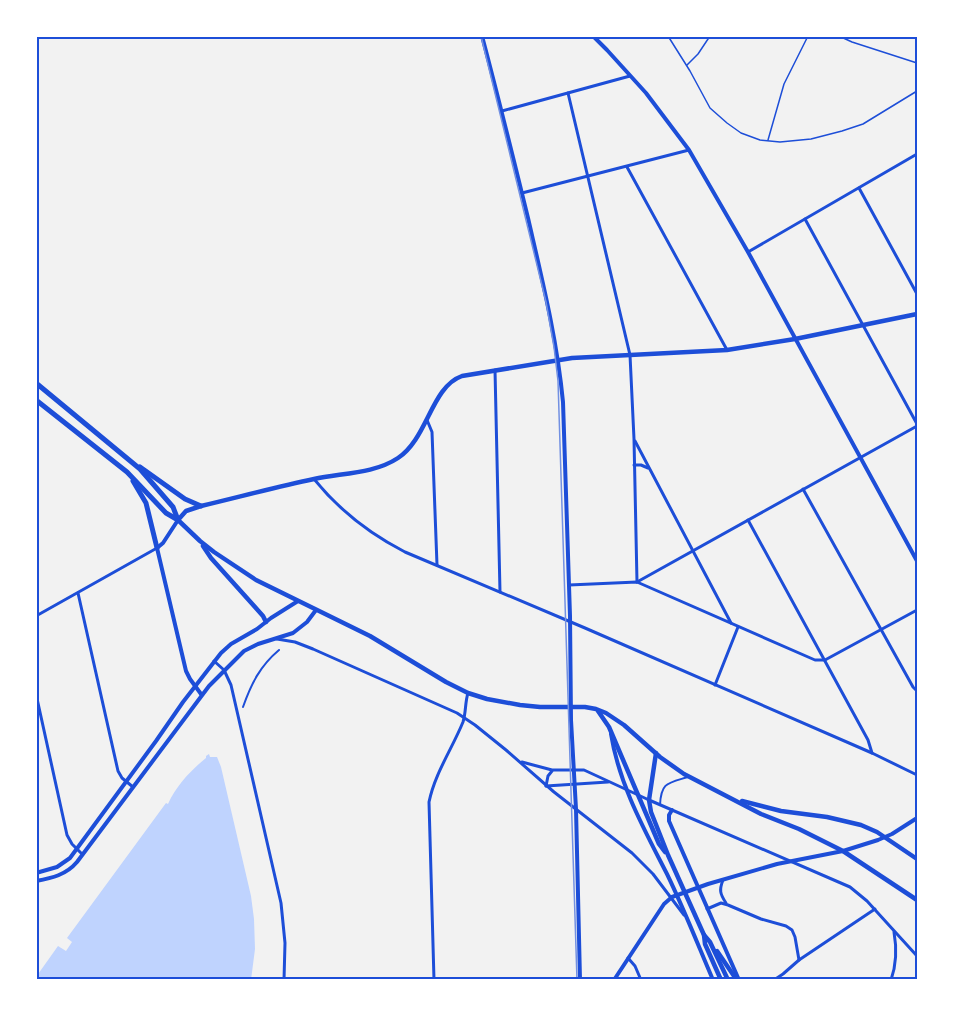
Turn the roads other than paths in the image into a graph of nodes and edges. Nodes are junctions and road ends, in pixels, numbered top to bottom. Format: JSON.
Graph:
{"nodes":[{"id":1,"x":482,"y":36,"type":"edge"},
{"id":2,"x":592,"y":36,"type":"edge"},
{"id":3,"x":668,"y":36,"type":"edge"},
{"id":4,"x":710,"y":36,"type":"edge"},
{"id":5,"x":808,"y":36,"type":"edge"},
{"id":6,"x":839,"y":36,"type":"edge"},
{"id":7,"x":917,"y":63,"type":"edge"},
{"id":8,"x":686,"y":65,"type":"junction"},
{"id":9,"x":631,"y":76,"type":"junction"},
{"id":10,"x":917,"y":91,"type":"edge"},
{"id":11,"x":568,"y":93,"type":"junction"},
{"id":12,"x":502,"y":111,"type":"junction"},
{"id":13,"x":768,"y":141,"type":"junction"},
{"id":14,"x":689,"y":150,"type":"junction"},
{"id":15,"x":915,"y":155,"type":"edge"},
{"id":16,"x":916,"y":161,"type":"edge"},
{"id":17,"x":627,"y":167,"type":"junction"},
{"id":18,"x":589,"y":176,"type":"junction"},
{"id":19,"x":859,"y":188,"type":"junction"},
{"id":20,"x":522,"y":193,"type":"junction"},
{"id":21,"x":805,"y":219,"type":"junction"},
{"id":22,"x":748,"y":252,"type":"junction"},
{"id":23,"x":917,"y":294,"type":"edge"},
{"id":24,"x":917,"y":314,"type":"edge"},
{"id":25,"x":863,"y":326,"type":"junction"},
{"id":26,"x":795,"y":339,"type":"junction"},
{"id":27,"x":727,"y":350,"type":"junction"},
{"id":28,"x":630,"y":355,"type":"junction"},
{"id":29,"x":558,"y":359,"type":"junction"},
{"id":30,"x":495,"y":370,"type":"junction"},
{"id":31,"x":36,"y":383,"type":"edge"},
{"id":32,"x":36,"y":400,"type":"edge"},
{"id":33,"x":427,"y":420,"type":"junction"},
{"id":34,"x":917,"y":425,"type":"edge"},
{"id":35,"x":634,"y":439,"type":"junction"},
{"id":36,"x":861,"y":458,"type":"junction"},
{"id":37,"x":134,"y":464,"type":"junction"},
{"id":38,"x":634,"y":465,"type":"junction"},
{"id":39,"x":650,"y":469,"type":"junction"},
{"id":40,"x":128,"y":472,"type":"junction"},
{"id":41,"x":314,"y":479,"type":"junction"},
{"id":42,"x":803,"y":489,"type":"junction"},
{"id":43,"x":201,"y":506,"type":"junction"},
{"id":44,"x":748,"y":519,"type":"junction"},
{"id":45,"x":178,"y":520,"type":"junction"},
{"id":46,"x":200,"y":541,"type":"junction"},
{"id":47,"x":157,"y":548,"type":"junction"},
{"id":48,"x":693,"y":550,"type":"junction"},
{"id":49,"x":917,"y":561,"type":"edge"},
{"id":50,"x":437,"y":565,"type":"junction"},
{"id":51,"x":637,"y":582,"type":"junction"},
{"id":52,"x":569,"y":585,"type":"junction"},
{"id":53,"x":500,"y":592,"type":"junction"},
{"id":54,"x":78,"y":593,"type":"junction"},
{"id":55,"x":298,"y":601,"type":"junction"},
{"id":56,"x":316,"y":610,"type":"junction"},
{"id":57,"x":917,"y":610,"type":"edge"},
{"id":58,"x":36,"y":616,"type":"edge"},
{"id":59,"x":266,"y":622,"type":"junction"},
{"id":60,"x":570,"y":622,"type":"junction"},
{"id":61,"x":731,"y":624,"type":"junction"},
{"id":62,"x":738,"y":627,"type":"junction"},
{"id":63,"x":880,"y":630,"type":"junction"},
{"id":64,"x":275,"y":639,"type":"junction"},
{"id":65,"x":279,"y":650,"type":"dead end"},
{"id":66,"x":825,"y":660,"type":"junction"},
{"id":67,"x":214,"y":661,"type":"junction"},
{"id":68,"x":224,"y":670,"type":"junction"},
{"id":69,"x":715,"y":685,"type":"junction"},
{"id":70,"x":195,"y":686,"type":"junction"},
{"id":71,"x":917,"y":691,"type":"edge"},
{"id":72,"x":468,"y":693,"type":"junction"},
{"id":73,"x":36,"y":694,"type":"edge"},
{"id":74,"x":201,"y":694,"type":"junction"},
{"id":75,"x":243,"y":707,"type":"dead end"},
{"id":76,"x":596,"y":709,"type":"junction"},
{"id":77,"x":464,"y":719,"type":"junction"},
{"id":78,"x":609,"y":727,"type":"junction"},
{"id":79,"x":656,"y":753,"type":"junction"},
{"id":80,"x":872,"y":753,"type":"junction"},
{"id":81,"x":520,"y":761,"type":"junction"},
{"id":82,"x":552,"y":770,"type":"junction"},
{"id":83,"x":574,"y":770,"type":"junction"},
{"id":84,"x":917,"y":776,"type":"edge"},
{"id":85,"x":689,"y":777,"type":"junction"},
{"id":86,"x":126,"y":782,"type":"junction"},
{"id":87,"x":610,"y":782,"type":"junction"},
{"id":88,"x":574,"y":784,"type":"junction"},
{"id":89,"x":546,"y":786,"type":"junction"},
{"id":90,"x":133,"y":788,"type":"junction"},
{"id":91,"x":627,"y":790,"type":"junction"},
{"id":92,"x":637,"y":795,"type":"junction"},
{"id":93,"x":734,"y":799,"type":"junction"},
{"id":94,"x":649,"y":800,"type":"junction"},
{"id":95,"x":660,"y":805,"type":"junction"},
{"id":96,"x":576,"y":809,"type":"junction"},
{"id":97,"x":672,"y":810,"type":"junction"},
{"id":98,"x":917,"y":818,"type":"edge"},
{"id":99,"x":885,"y":837,"type":"junction"},
{"id":100,"x":76,"y":849,"type":"junction"},
{"id":101,"x":843,"y":851,"type":"junction"},
{"id":102,"x":83,"y":855,"type":"junction"},
{"id":103,"x":668,"y":855,"type":"junction"},
{"id":104,"x":917,"y":859,"type":"edge"},
{"id":105,"x":791,"y":861,"type":"junction"},
{"id":106,"x":36,"y":873,"type":"edge"},
{"id":107,"x":723,"y":880,"type":"junction"},
{"id":108,"x":36,"y":881,"type":"edge"},
{"id":109,"x":698,"y":888,"type":"junction"},
{"id":110,"x":685,"y":892,"type":"junction"},
{"id":111,"x":674,"y":896,"type":"junction"},
{"id":112,"x":917,"y":900,"type":"edge"},
{"id":113,"x":728,"y":905,"type":"junction"},
{"id":114,"x":707,"y":909,"type":"junction"},
{"id":115,"x":875,"y":909,"type":"junction"},
{"id":116,"x":893,"y":930,"type":"junction"},
{"id":117,"x":704,"y":935,"type":"junction"},
{"id":118,"x":710,"y":942,"type":"junction"},
{"id":119,"x":917,"y":956,"type":"edge"},
{"id":120,"x":628,"y":958,"type":"junction"},
{"id":121,"x":800,"y":960,"type":"junction"},
{"id":122,"x":917,"y":978,"type":"edge"},
{"id":123,"x":284,"y":980,"type":"edge"},
{"id":124,"x":434,"y":980,"type":"edge"},
{"id":125,"x":580,"y":980,"type":"edge"},
{"id":126,"x":614,"y":980,"type":"edge"},
{"id":127,"x":641,"y":980,"type":"edge"},
{"id":128,"x":713,"y":980,"type":"edge"},
{"id":129,"x":722,"y":980,"type":"edge"},
{"id":130,"x":728,"y":980,"type":"edge"},
{"id":131,"x":739,"y":980,"type":"edge"},
{"id":132,"x":774,"y":980,"type":"edge"},
{"id":133,"x":891,"y":980,"type":"edge"},
{"id":134,"x":912,"y":980,"type":"edge"}],
"edges":[{"from":1,"to":12,"type":"main road"},
{"from":2,"to":9,"type":"main road"},
{"from":3,"to":8,"type":"lane"},
{"from":4,"to":8,"type":"lane"},
{"from":5,"to":13,"type":"lane"},
{"from":6,"to":7,"type":"lane"},
{"from":8,"to":13,"type":"lane"},
{"from":9,"to":11,"type":"street"},
{"from":9,"to":14,"type":"main road"},
{"from":10,"to":13,"type":"lane"},
{"from":11,"to":12,"type":"street"},
{"from":11,"to":18,"type":"street"},
{"from":12,"to":20,"type":"main road"},
{"from":14,"to":17,"type":"street"},
{"from":14,"to":22,"type":"main road"},
{"from":15,"to":16,"type":"street"},
{"from":15,"to":19,"type":"street"},
{"from":17,"to":18,"type":"street"},
{"from":17,"to":27,"type":"street"},
{"from":18,"to":20,"type":"street"},
{"from":18,"to":28,"type":"street"},
{"from":19,"to":21,"type":"street"},
{"from":19,"to":23,"type":"street"},
{"from":20,"to":29,"type":"main road"},
{"from":21,"to":22,"type":"street"},
{"from":21,"to":25,"type":"street"},
{"from":22,"to":26,"type":"main road"},
{"from":24,"to":25,"type":"main road"},
{"from":25,"to":26,"type":"main road"},
{"from":25,"to":34,"type":"street"},
{"from":26,"to":27,"type":"main road"},
{"from":26,"to":36,"type":"main road"},
{"from":27,"to":28,"type":"main road"},
{"from":28,"to":29,"type":"main road"},
{"from":28,"to":35,"type":"street"},
{"from":29,"to":30,"type":"main road"},
{"from":29,"to":52,"type":"main road"},
{"from":30,"to":33,"type":"main road"},
{"from":30,"to":53,"type":"street"},
{"from":31,"to":37,"type":"highway"},
{"from":32,"to":40,"type":"highway"},
{"from":33,"to":41,"type":"main road"},
{"from":33,"to":50,"type":"street"},
{"from":34,"to":36,"type":"street"},
{"from":35,"to":38,"type":"street"},
{"from":35,"to":39,"type":"street"},
{"from":36,"to":42,"type":"street"},
{"from":36,"to":49,"type":"main road"},
{"from":37,"to":43,"type":"highway"},
{"from":37,"to":45,"type":"highway"},
{"from":38,"to":39,"type":"street"},
{"from":38,"to":51,"type":"street"},
{"from":39,"to":48,"type":"street"},
{"from":40,"to":45,"type":"highway"},
{"from":40,"to":47,"type":"highway"},
{"from":41,"to":43,"type":"main road"},
{"from":41,"to":50,"type":"street"},
{"from":42,"to":44,"type":"street"},
{"from":42,"to":63,"type":"street"},
{"from":43,"to":45,"type":"main road"},
{"from":44,"to":48,"type":"street"},
{"from":44,"to":66,"type":"street"},
{"from":45,"to":46,"type":"main road"},
{"from":45,"to":47,"type":"main road"},
{"from":46,"to":55,"type":"main road"},
{"from":46,"to":59,"type":"main road"},
{"from":47,"to":54,"type":"street"},
{"from":47,"to":70,"type":"main road"},
{"from":48,"to":51,"type":"street"},
{"from":48,"to":61,"type":"street"},
{"from":50,"to":53,"type":"street"},
{"from":51,"to":52,"type":"street"},
{"from":51,"to":61,"type":"street"},
{"from":52,"to":60,"type":"main road"},
{"from":53,"to":60,"type":"street"},
{"from":54,"to":58,"type":"street"},
{"from":54,"to":86,"type":"street"},
{"from":55,"to":56,"type":"main road"},
{"from":55,"to":59,"type":"main road"},
{"from":56,"to":64,"type":"main road"},
{"from":56,"to":72,"type":"main road"},
{"from":57,"to":63,"type":"street"},
{"from":59,"to":67,"type":"main road"},
{"from":60,"to":69,"type":"street"},
{"from":60,"to":83,"type":"main road"},
{"from":61,"to":62,"type":"street"},
{"from":62,"to":66,"type":"street"},
{"from":62,"to":69,"type":"street"},
{"from":63,"to":66,"type":"street"},
{"from":63,"to":71,"type":"street"},
{"from":64,"to":68,"type":"main road"},
{"from":64,"to":77,"type":"street"},
{"from":65,"to":75,"type":"street"},
{"from":66,"to":80,"type":"street"},
{"from":67,"to":68,"type":"street"},
{"from":67,"to":70,"type":"main road"},
{"from":68,"to":74,"type":"main road"},
{"from":68,"to":123,"type":"street"},
{"from":69,"to":80,"type":"street"},
{"from":70,"to":74,"type":"main road"},
{"from":70,"to":86,"type":"main road"},
{"from":72,"to":76,"type":"main road"},
{"from":72,"to":77,"type":"street"},
{"from":73,"to":100,"type":"street"},
{"from":74,"to":90,"type":"main road"},
{"from":76,"to":78,"type":"main road"},
{"from":76,"to":79,"type":"main road"},
{"from":77,"to":81,"type":"street"},
{"from":77,"to":124,"type":"street"},
{"from":78,"to":91,"type":"main road"},
{"from":78,"to":92,"type":"main road"},
{"from":79,"to":85,"type":"main road"},
{"from":79,"to":94,"type":"main road"},
{"from":80,"to":84,"type":"street"},
{"from":81,"to":82,"type":"street"},
{"from":81,"to":89,"type":"street"},
{"from":82,"to":83,"type":"street"},
{"from":82,"to":89,"type":"street"},
{"from":83,"to":87,"type":"street"},
{"from":83,"to":88,"type":"main road"},
{"from":85,"to":93,"type":"main road"},
{"from":85,"to":95,"type":"street"},
{"from":86,"to":90,"type":"street"},
{"from":86,"to":100,"type":"main road"},
{"from":87,"to":88,"type":"street"},
{"from":87,"to":91,"type":"street"},
{"from":88,"to":89,"type":"street"},
{"from":88,"to":96,"type":"main road"},
{"from":89,"to":96,"type":"street"},
{"from":90,"to":102,"type":"main road"},
{"from":91,"to":92,"type":"street"},
{"from":91,"to":111,"type":"main road"},
{"from":92,"to":94,"type":"street"},
{"from":92,"to":103,"type":"main road"},
{"from":93,"to":99,"type":"main road"},
{"from":93,"to":101,"type":"main road"},
{"from":94,"to":95,"type":"street"},
{"from":94,"to":103,"type":"main road"},
{"from":95,"to":97,"type":"street"},
{"from":96,"to":111,"type":"street"},
{"from":96,"to":125,"type":"main road"},
{"from":97,"to":105,"type":"street"},
{"from":97,"to":109,"type":"main road"},
{"from":98,"to":99,"type":"main road"},
{"from":99,"to":101,"type":"main road"},
{"from":99,"to":104,"type":"main road"},
{"from":100,"to":102,"type":"street"},
{"from":100,"to":106,"type":"main road"},
{"from":101,"to":105,"type":"main road"},
{"from":101,"to":112,"type":"main road"},
{"from":102,"to":108,"type":"main road"},
{"from":103,"to":110,"type":"main road"},
{"from":105,"to":107,"type":"main road"},
{"from":105,"to":115,"type":"street"},
{"from":107,"to":109,"type":"main road"},
{"from":107,"to":113,"type":"street"},
{"from":109,"to":110,"type":"main road"},
{"from":109,"to":114,"type":"main road"},
{"from":110,"to":111,"type":"main road"},
{"from":110,"to":117,"type":"main road"},
{"from":111,"to":120,"type":"main road"},
{"from":111,"to":128,"type":"main road"},
{"from":113,"to":114,"type":"street"},
{"from":113,"to":121,"type":"street"},
{"from":114,"to":131,"type":"main road"},
{"from":115,"to":116,"type":"street"},
{"from":115,"to":121,"type":"street"},
{"from":116,"to":119,"type":"street"},
{"from":116,"to":133,"type":"street"},
{"from":117,"to":118,"type":"main road"},
{"from":117,"to":129,"type":"main road"},
{"from":118,"to":130,"type":"main road"},
{"from":118,"to":131,"type":"main road"},
{"from":120,"to":126,"type":"main road"},
{"from":120,"to":127,"type":"street"},
{"from":121,"to":132,"type":"street"},
{"from":122,"to":134,"type":"street"}]}
